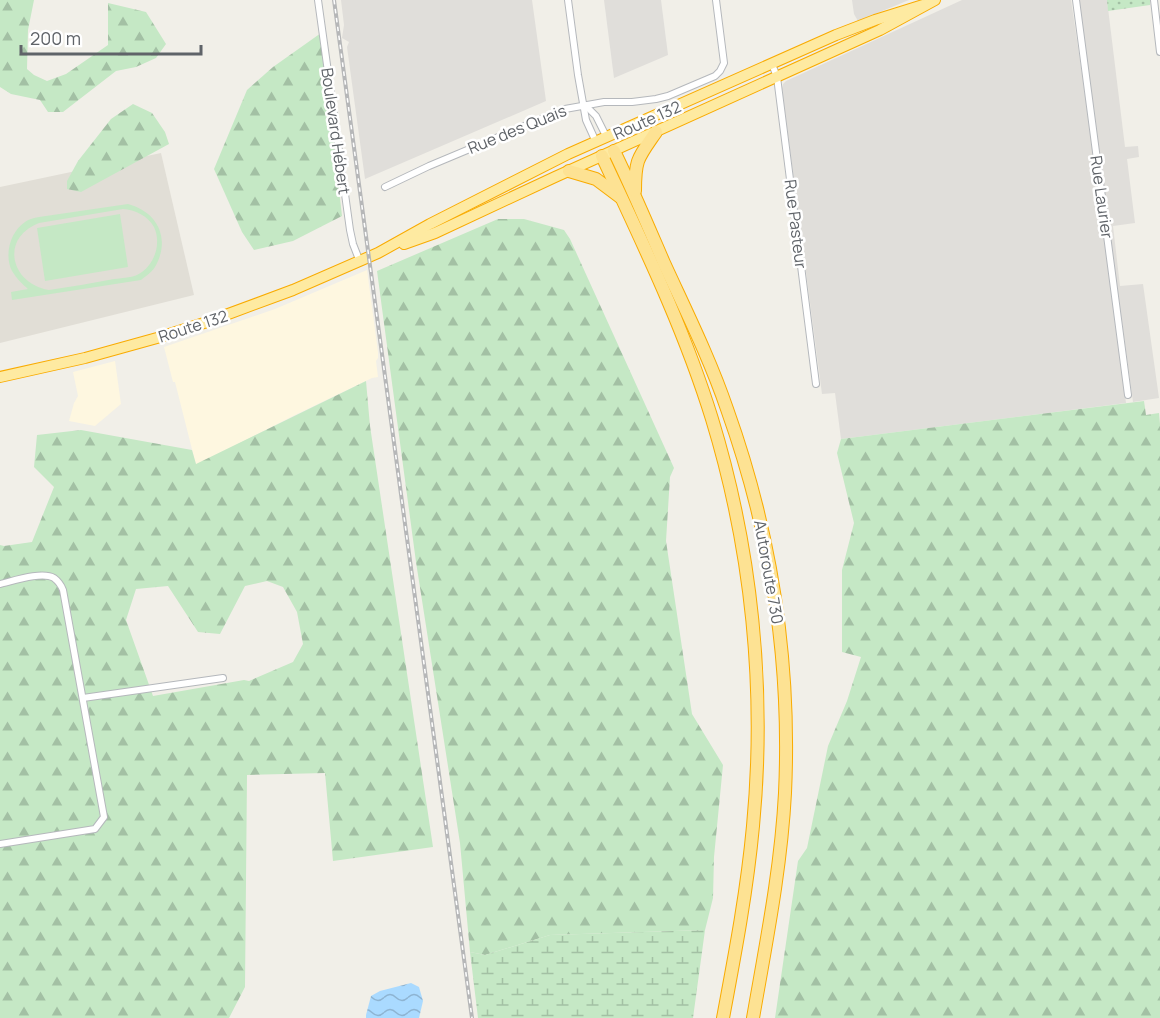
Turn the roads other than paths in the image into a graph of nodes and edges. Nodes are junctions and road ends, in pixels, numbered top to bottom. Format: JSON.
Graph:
{"nodes":[{"id":1,"x":318,"y":0,"type":"edge"},
{"id":2,"x":568,"y":0,"type":"edge"},
{"id":3,"x":716,"y":0,"type":"edge"},
{"id":4,"x":935,"y":0,"type":"edge"},
{"id":5,"x":1076,"y":0,"type":"edge"},
{"id":6,"x":1154,"y":0,"type":"edge"},
{"id":7,"x":923,"y":5,"type":"junction"},
{"id":8,"x":853,"y":28,"type":"junction"},
{"id":9,"x":858,"y":40,"type":"junction"},
{"id":10,"x":1160,"y":52,"type":"edge"},
{"id":11,"x":772,"y":64,"type":"junction"},
{"id":12,"x":777,"y":77,"type":"junction"},
{"id":13,"x":584,"y":104,"type":"junction"},
{"id":14,"x":656,"y":132,"type":"junction"},
{"id":15,"x":607,"y":138,"type":"junction"},
{"id":16,"x":596,"y":142,"type":"junction"},
{"id":17,"x":608,"y":154,"type":"junction"},
{"id":18,"x":569,"y":171,"type":"junction"},
{"id":19,"x":385,"y":187,"type":"dead end"},
{"id":20,"x":622,"y":198,"type":"junction"},
{"id":21,"x":635,"y":198,"type":"junction"},
{"id":22,"x":378,"y":253,"type":"junction"},
{"id":23,"x":360,"y":262,"type":"junction"},
{"id":24,"x":0,"y":377,"type":"edge"},
{"id":25,"x":816,"y":384,"type":"dead end"},
{"id":26,"x":1128,"y":395,"type":"dead end"},
{"id":27,"x":0,"y":584,"type":"edge"},
{"id":28,"x":223,"y":678,"type":"dead end"},
{"id":29,"x":83,"y":698,"type":"junction"},
{"id":30,"x":0,"y":844,"type":"edge"},
{"id":31,"x":723,"y":1018,"type":"edge"},
{"id":32,"x":753,"y":1018,"type":"edge"}],
"edges":[{"from":1,"to":23,"type":"street","name":"Boulevard Hébert"},
{"from":2,"to":13,"type":"street"},
{"from":3,"to":13,"type":"street","name":"Rue des Quais"},
{"from":4,"to":7,"type":"highway","name":"Route 132"},
{"from":5,"to":26,"type":"street","name":"Rue Laurier"},
{"from":6,"to":10,"type":"street"},
{"from":7,"to":8,"type":"highway","name":"Route 132"},
{"from":7,"to":9,"type":"highway","name":"Route 132"},
{"from":8,"to":9,"type":"highway"},
{"from":8,"to":11,"type":"highway","name":"Route 132"},
{"from":9,"to":12,"type":"highway","name":"Route 132"},
{"from":11,"to":12,"type":"street","name":"Rue Pasteur"},
{"from":11,"to":15,"type":"highway","name":"Route 132"},
{"from":12,"to":14,"type":"highway","name":"Route 132"},
{"from":12,"to":25,"type":"street","name":"Rue Pasteur"},
{"from":13,"to":15,"type":"street"},
{"from":13,"to":16,"type":"street"},
{"from":13,"to":19,"type":"street","name":"Rue des Quais"},
{"from":14,"to":17,"type":"highway","name":"Route 132"},
{"from":14,"to":21,"type":"highway"},
{"from":15,"to":16,"type":"highway","name":"Route 132"},
{"from":15,"to":17,"type":"highway"},
{"from":16,"to":17,"type":"highway"},
{"from":16,"to":22,"type":"highway","name":"Route 132"},
{"from":17,"to":18,"type":"highway","name":"Route 132"},
{"from":17,"to":20,"type":"highway","name":"Autoroute 730"},
{"from":17,"to":21,"type":"highway","name":"Autoroute 730"},
{"from":18,"to":20,"type":"highway"},
{"from":18,"to":22,"type":"highway","name":"Route 132"},
{"from":20,"to":31,"type":"highway","name":"Autoroute 730"},
{"from":21,"to":32,"type":"highway","name":"Autoroute 730"},
{"from":22,"to":23,"type":"highway","name":"Route 132"},
{"from":23,"to":24,"type":"highway","name":"Route 132"},
{"from":27,"to":29,"type":"street"},
{"from":28,"to":29,"type":"street"},
{"from":29,"to":30,"type":"street"}]}
